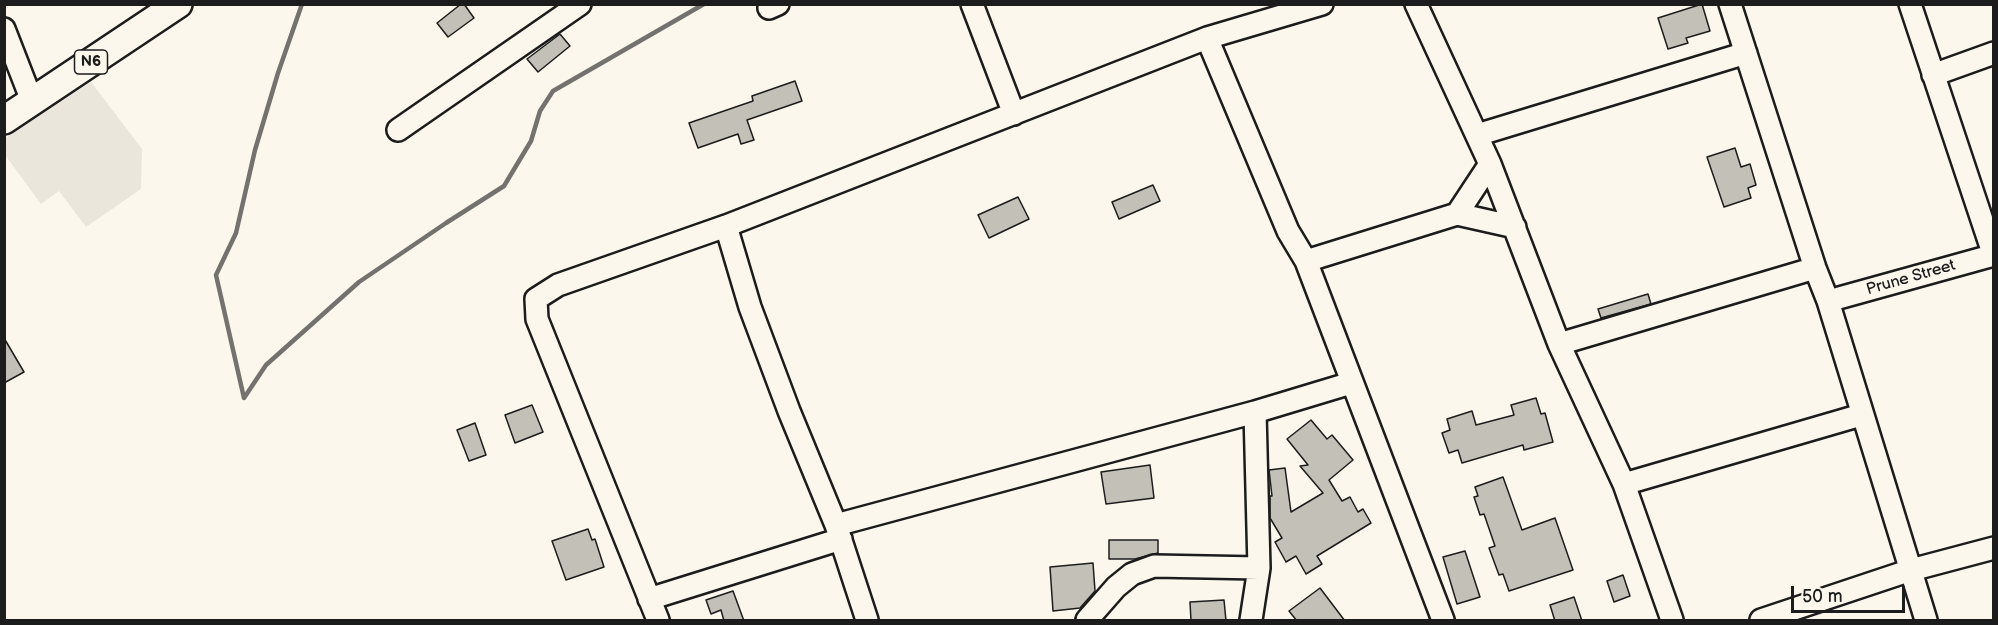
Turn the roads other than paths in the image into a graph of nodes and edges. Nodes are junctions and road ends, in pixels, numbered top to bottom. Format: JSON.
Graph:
{"nodes":[{"id":1,"x":178,"y":4,"type":"edge"},
{"id":2,"x":580,"y":4,"type":"edge"},
{"id":3,"x":972,"y":4,"type":"edge"},
{"id":4,"x":1322,"y":4,"type":"edge"},
{"id":5,"x":1416,"y":4,"type":"edge"},
{"id":6,"x":1731,"y":4,"type":"edge"},
{"id":7,"x":1910,"y":4,"type":"edge"},
{"id":8,"x":4,"y":29,"type":"edge"},
{"id":9,"x":1208,"y":38,"type":"junction"},
{"id":10,"x":1746,"y":53,"type":"junction"},
{"id":11,"x":1994,"y":54,"type":"edge"},
{"id":12,"x":1933,"y":75,"type":"junction"},
{"id":13,"x":32,"y":101,"type":"junction"},
{"id":14,"x":1014,"y":114,"type":"junction"},
{"id":15,"x":4,"y":120,"type":"edge"},
{"id":16,"x":398,"y":130,"type":"dead end"},
{"id":17,"x":1477,"y":135,"type":"junction"},
{"id":18,"x":1490,"y":164,"type":"junction"},
{"id":19,"x":1457,"y":214,"type":"junction"},
{"id":20,"x":726,"y":226,"type":"junction"},
{"id":21,"x":1515,"y":227,"type":"junction"},
{"id":22,"x":1993,"y":255,"type":"edge"},
{"id":23,"x":1306,"y":261,"type":"junction"},
{"id":24,"x":1815,"y":268,"type":"junction"},
{"id":25,"x":1828,"y":301,"type":"junction"},
{"id":26,"x":1559,"y":344,"type":"junction"},
{"id":27,"x":1351,"y":383,"type":"junction"},
{"id":28,"x":1255,"y":412,"type":"junction"},
{"id":29,"x":1861,"y":415,"type":"junction"},
{"id":30,"x":1624,"y":484,"type":"junction"},
{"id":31,"x":838,"y":532,"type":"junction"},
{"id":32,"x":1994,"y":548,"type":"edge"},
{"id":33,"x":1259,"y":568,"type":"junction"},
{"id":34,"x":1911,"y":570,"type":"junction"},
{"id":35,"x":649,"y":598,"type":"junction"},
{"id":36,"x":658,"y":621,"type":"edge"},
{"id":37,"x":867,"y":621,"type":"edge"},
{"id":38,"x":1087,"y":621,"type":"edge"},
{"id":39,"x":1251,"y":621,"type":"edge"},
{"id":40,"x":1443,"y":621,"type":"edge"},
{"id":41,"x":1671,"y":621,"type":"edge"},
{"id":42,"x":1761,"y":621,"type":"edge"},
{"id":43,"x":1926,"y":621,"type":"edge"}],
"edges":[{"from":1,"to":13,"type":"main road","number":"N6"},
{"from":2,"to":16,"type":"street"},
{"from":3,"to":14,"type":"street"},
{"from":4,"to":9,"type":"street"},
{"from":5,"to":17,"type":"street"},
{"from":6,"to":10,"type":"street"},
{"from":7,"to":12,"type":"street"},
{"from":8,"to":13,"type":"street"},
{"from":9,"to":14,"type":"street"},
{"from":9,"to":23,"type":"street"},
{"from":10,"to":17,"type":"street"},
{"from":10,"to":24,"type":"street"},
{"from":11,"to":12,"type":"street"},
{"from":12,"to":22,"type":"street"},
{"from":13,"to":15,"type":"main road","number":"N6"},
{"from":14,"to":20,"type":"street"},
{"from":17,"to":18,"type":"street"},
{"from":18,"to":19,"type":"street"},
{"from":18,"to":21,"type":"street"},
{"from":19,"to":21,"type":"street"},
{"from":19,"to":23,"type":"street"},
{"from":20,"to":31,"type":"street"},
{"from":20,"to":35,"type":"street"},
{"from":21,"to":26,"type":"street"},
{"from":22,"to":25,"type":"street","name":"Prune Street"},
{"from":23,"to":27,"type":"street"},
{"from":24,"to":25,"type":"street"},
{"from":24,"to":26,"type":"street"},
{"from":25,"to":29,"type":"street"},
{"from":26,"to":30,"type":"street"},
{"from":27,"to":28,"type":"street"},
{"from":27,"to":40,"type":"street"},
{"from":28,"to":31,"type":"street"},
{"from":28,"to":33,"type":"street"},
{"from":29,"to":30,"type":"street"},
{"from":29,"to":34,"type":"street"},
{"from":30,"to":41,"type":"street"},
{"from":31,"to":35,"type":"street"},
{"from":31,"to":37,"type":"street"},
{"from":32,"to":34,"type":"street"},
{"from":33,"to":38,"type":"street"},
{"from":33,"to":39,"type":"street"},
{"from":34,"to":42,"type":"street"},
{"from":34,"to":43,"type":"street"},
{"from":35,"to":36,"type":"street"}]}
